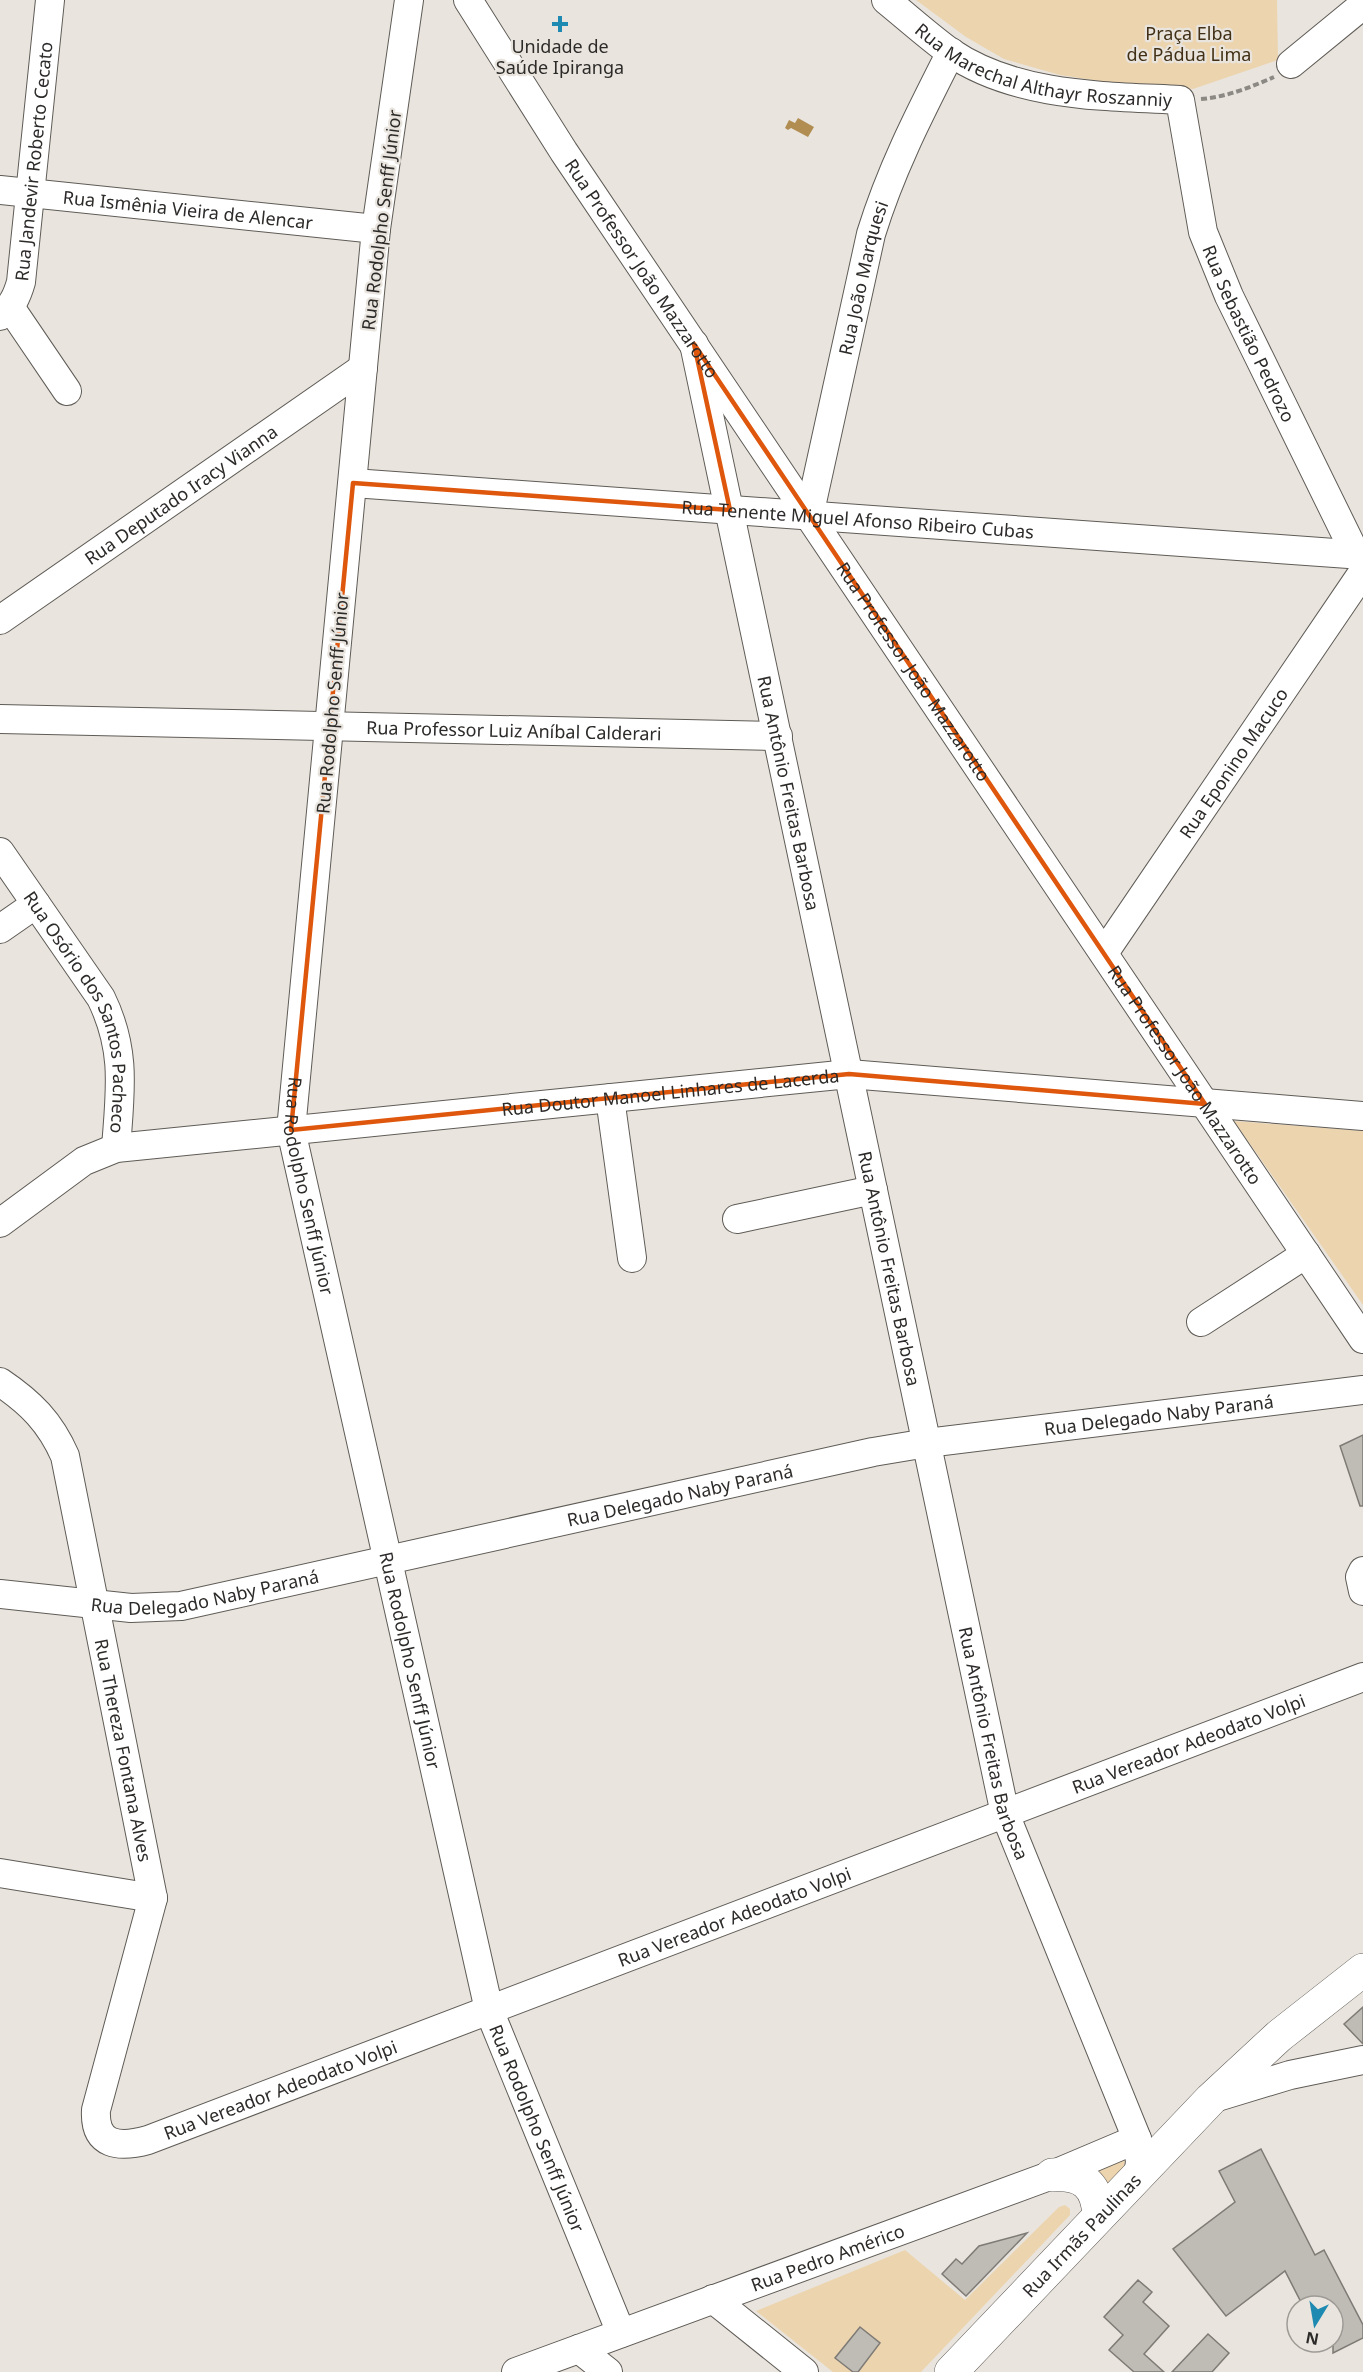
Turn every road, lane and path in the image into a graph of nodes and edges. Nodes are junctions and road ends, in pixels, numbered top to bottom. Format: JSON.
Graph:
{"nodes":[{"id":1,"x":50,"y":0,"type":"edge"},
{"id":2,"x":409,"y":0,"type":"edge"},
{"id":3,"x":468,"y":0,"type":"edge"},
{"id":4,"x":886,"y":0,"type":"edge"},
{"id":5,"x":1363,"y":5,"type":"edge"},
{"id":6,"x":951,"y":52,"type":"junction"},
{"id":7,"x":1291,"y":63,"type":"joint"},
{"id":8,"x":1180,"y":100,"type":"junction"},
{"id":9,"x":0,"y":190,"type":"edge"},
{"id":10,"x":30,"y":193,"type":"junction"},
{"id":11,"x":376,"y":229,"type":"junction"},
{"id":12,"x":5,"y":312,"type":"edge"},
{"id":13,"x":694,"y":344,"type":"junction"},
{"id":14,"x":363,"y":368,"type":"junction"},
{"id":15,"x":67,"y":391,"type":"dead end"},
{"id":16,"x":353,"y":483,"type":"junction"},
{"id":17,"x":729,"y":510,"type":"junction"},
{"id":18,"x":809,"y":516,"type":"junction"},
{"id":19,"x":1361,"y":561,"type":"edge"},
{"id":20,"x":0,"y":620,"type":"edge"},
{"id":21,"x":0,"y":718,"type":"edge"},
{"id":22,"x":330,"y":726,"type":"junction"},
{"id":23,"x":777,"y":736,"type":"junction"},
{"id":24,"x":0,"y":852,"type":"edge"},
{"id":25,"x":36,"y":904,"type":"junction"},
{"id":26,"x":0,"y":929,"type":"edge"},
{"id":27,"x":1104,"y":953,"type":"junction"},
{"id":28,"x":849,"y":1074,"type":"junction"},
{"id":29,"x":610,"y":1098,"type":"junction"},
{"id":30,"x":1205,"y":1104,"type":"junction"},
{"id":31,"x":1363,"y":1116,"type":"edge"},
{"id":32,"x":291,"y":1130,"type":"junction"},
{"id":33,"x":116,"y":1148,"type":"junction"},
{"id":34,"x":873,"y":1190,"type":"junction"},
{"id":35,"x":737,"y":1219,"type":"dead end"},
{"id":36,"x":0,"y":1223,"type":"edge"},
{"id":37,"x":1306,"y":1254,"type":"junction"},
{"id":38,"x":632,"y":1258,"type":"dead end"},
{"id":39,"x":1201,"y":1322,"type":"dead end"},
{"id":40,"x":1363,"y":1339,"type":"edge"},
{"id":41,"x":0,"y":1382,"type":"edge"},
{"id":42,"x":1363,"y":1390,"type":"edge"},
{"id":43,"x":927,"y":1443,"type":"junction"},
{"id":44,"x":387,"y":1561,"type":"junction"},
{"id":45,"x":1363,"y":1571,"type":"edge"},
{"id":46,"x":1363,"y":1591,"type":"edge"},
{"id":47,"x":0,"y":1593,"type":"edge"},
{"id":48,"x":95,"y":1604,"type":"junction"},
{"id":49,"x":1363,"y":1677,"type":"edge"},
{"id":50,"x":1005,"y":1814,"type":"junction"},
{"id":51,"x":0,"y":1873,"type":"edge"},
{"id":52,"x":153,"y":1898,"type":"junction"},
{"id":53,"x":1363,"y":1970,"type":"edge"},
{"id":54,"x":489,"y":2010,"type":"junction"},
{"id":55,"x":1363,"y":2060,"type":"edge"},
{"id":56,"x":1211,"y":2098,"type":"junction"},
{"id":57,"x":105,"y":2139,"type":"joint"},
{"id":58,"x":1137,"y":2139,"type":"junction"},
{"id":59,"x":1053,"y":2175,"type":"junction"},
{"id":60,"x":1138,"y":2176,"type":"junction"},
{"id":61,"x":1099,"y":2215,"type":"junction"},
{"id":62,"x":712,"y":2299,"type":"junction"},
{"id":63,"x":621,"y":2333,"type":"junction"},
{"id":64,"x":579,"y":2349,"type":"junction"},
{"id":65,"x":516,"y":2372,"type":"edge"},
{"id":66,"x":608,"y":2372,"type":"edge"},
{"id":67,"x":804,"y":2372,"type":"edge"},
{"id":68,"x":951,"y":2372,"type":"edge"}],
"edges":[{"from":1,"to":10,"type":"street","name":"Rua Jandevir Roberto Cecato"},
{"from":2,"to":11,"type":"street","name":"Rua Rodolpho Senff Júnior"},
{"from":3,"to":13,"type":"street","name":"Rua Professor João Mazzarotto"},
{"from":4,"to":6,"type":"street","name":"Rua Marechal Althayr Roszanniy"},
{"from":5,"to":7,"type":"street"},
{"from":6,"to":8,"type":"street","name":"Rua Marechal Althayr Roszanniy"},
{"from":6,"to":18,"type":"street","name":"Rua João Marquesi"},
{"from":7,"to":8,"type":"path","name":"Rua Marechal Althayr Roszanniy"},
{"from":8,"to":19,"type":"street","name":"Rua Sebastião Pedrozo"},
{"from":9,"to":10,"type":"street","name":"Rua Ismênia Vieira de Alencar"},
{"from":10,"to":11,"type":"street","name":"Rua Ismênia Vieira de Alencar"},
{"from":10,"to":12,"type":"street","name":"Rua Jandevir Roberto Cecato"},
{"from":11,"to":14,"type":"street","name":"Rua Rodolpho Senff Júnior"},
{"from":12,"to":15,"type":"street"},
{"from":13,"to":17,"type":"street","name":"Rua Antônio Freitas Barbosa"},
{"from":13,"to":18,"type":"street","name":"Rua Professor João Mazzarotto"},
{"from":14,"to":16,"type":"street","name":"Rua Rodolpho Senff Júnior"},
{"from":14,"to":20,"type":"street","name":"Rua Deputado Iracy Vianna"},
{"from":16,"to":17,"type":"street","name":"Rua Tenente Miguel Afonso Ribeiro Cubas"},
{"from":16,"to":22,"type":"street","name":"Rua Rodolpho Senff Júnior"},
{"from":17,"to":18,"type":"street","name":"Rua Tenente Miguel Afonso Ribeiro Cubas"},
{"from":17,"to":23,"type":"street","name":"Rua Antônio Freitas Barbosa"},
{"from":18,"to":19,"type":"street","name":"Rua Tenente Miguel Afonso Ribeiro Cubas"},
{"from":18,"to":27,"type":"street","name":"Rua Professor João Mazzarotto"},
{"from":19,"to":27,"type":"street","name":"Rua Eponino Macuco"},
{"from":21,"to":22,"type":"street","name":"Rua Professor Luiz Aníbal Calderari"},
{"from":22,"to":23,"type":"street","name":"Rua Professor Luiz Aníbal Calderari"},
{"from":22,"to":32,"type":"street","name":"Rua Rodolpho Senff Júnior"},
{"from":23,"to":28,"type":"street","name":"Rua Antônio Freitas Barbosa"},
{"from":24,"to":25,"type":"street","name":"Rua Osório dos Santos Pacheco"},
{"from":25,"to":26,"type":"street"},
{"from":25,"to":33,"type":"street","name":"Rua Osório dos Santos Pacheco"},
{"from":27,"to":30,"type":"street","name":"Rua Professor João Mazzarotto"},
{"from":28,"to":29,"type":"street","name":"Rua Doutor Manoel Linhares de Lacerda"},
{"from":28,"to":30,"type":"street","name":"Rua Doutor Manoel Linhares de Lacerda"},
{"from":28,"to":34,"type":"street","name":"Rua Antônio Freitas Barbosa"},
{"from":29,"to":32,"type":"street","name":"Rua Doutor Manoel Linhares de Lacerda"},
{"from":29,"to":38,"type":"street"},
{"from":30,"to":31,"type":"street","name":"Rua Doutor Manoel Linhares de Lacerda"},
{"from":30,"to":37,"type":"street","name":"Rua Professor João Mazzarotto"},
{"from":32,"to":33,"type":"street","name":"Rua Doutor Manoel Linhares de Lacerda"},
{"from":32,"to":44,"type":"street","name":"Rua Rodolpho Senff Júnior"},
{"from":33,"to":36,"type":"street","name":"Rua Doutor Manoel Linhares de Lacerda"},
{"from":34,"to":35,"type":"street"},
{"from":34,"to":43,"type":"street","name":"Rua Antônio Freitas Barbosa"},
{"from":37,"to":39,"type":"street"},
{"from":37,"to":40,"type":"street","name":"Rua Professor João Mazzarotto"},
{"from":41,"to":48,"type":"street","name":"Rua Thereza Fontana Alves"},
{"from":42,"to":43,"type":"street","name":"Rua Delegado Naby Paraná"},
{"from":43,"to":44,"type":"street","name":"Rua Delegado Naby Paraná"},
{"from":43,"to":50,"type":"street","name":"Rua Antônio Freitas Barbosa"},
{"from":44,"to":48,"type":"street","name":"Rua Delegado Naby Paraná"},
{"from":44,"to":54,"type":"street","name":"Rua Rodolpho Senff Júnior"},
{"from":45,"to":46,"type":"street"},
{"from":47,"to":48,"type":"street","name":"Rua Delegado Naby Paraná"},
{"from":48,"to":52,"type":"street","name":"Rua Thereza Fontana Alves"},
{"from":49,"to":50,"type":"street","name":"Rua Vereador Adeodato Volpi"},
{"from":50,"to":54,"type":"street","name":"Rua Vereador Adeodato Volpi"},
{"from":50,"to":58,"type":"street","name":"Rua Antônio Freitas Barbosa"},
{"from":51,"to":52,"type":"street"},
{"from":52,"to":57,"type":"street","name":"Rua Thereza Fontana Alves"},
{"from":53,"to":56,"type":"main road","name":"Rua Irmãs Paulinas"},
{"from":54,"to":57,"type":"street","name":"Rua Vereador Adeodato Volpi"},
{"from":54,"to":63,"type":"street","name":"Rua Rodolpho Senff Júnior"},
{"from":55,"to":56,"type":"street"},
{"from":56,"to":60,"type":"main road","name":"Rua Irmãs Paulinas"},
{"from":58,"to":59,"type":"street","name":"Rua Pedro Américo"},
{"from":58,"to":60,"type":"street","name":"Rua Antônio Freitas Barbosa"},
{"from":59,"to":61,"type":"main road"},
{"from":59,"to":62,"type":"street","name":"Rua Pedro Américo"},
{"from":60,"to":61,"type":"main road","name":"Rua Irmãs Paulinas"},
{"from":61,"to":68,"type":"main road","name":"Rua Irmãs Paulinas"},
{"from":62,"to":63,"type":"street","name":"Rua Pedro Américo"},
{"from":62,"to":67,"type":"street"},
{"from":63,"to":64,"type":"street","name":"Rua Pedro Américo"},
{"from":64,"to":65,"type":"street","name":"Rua Pedro Américo"},
{"from":64,"to":66,"type":"street"}]}
